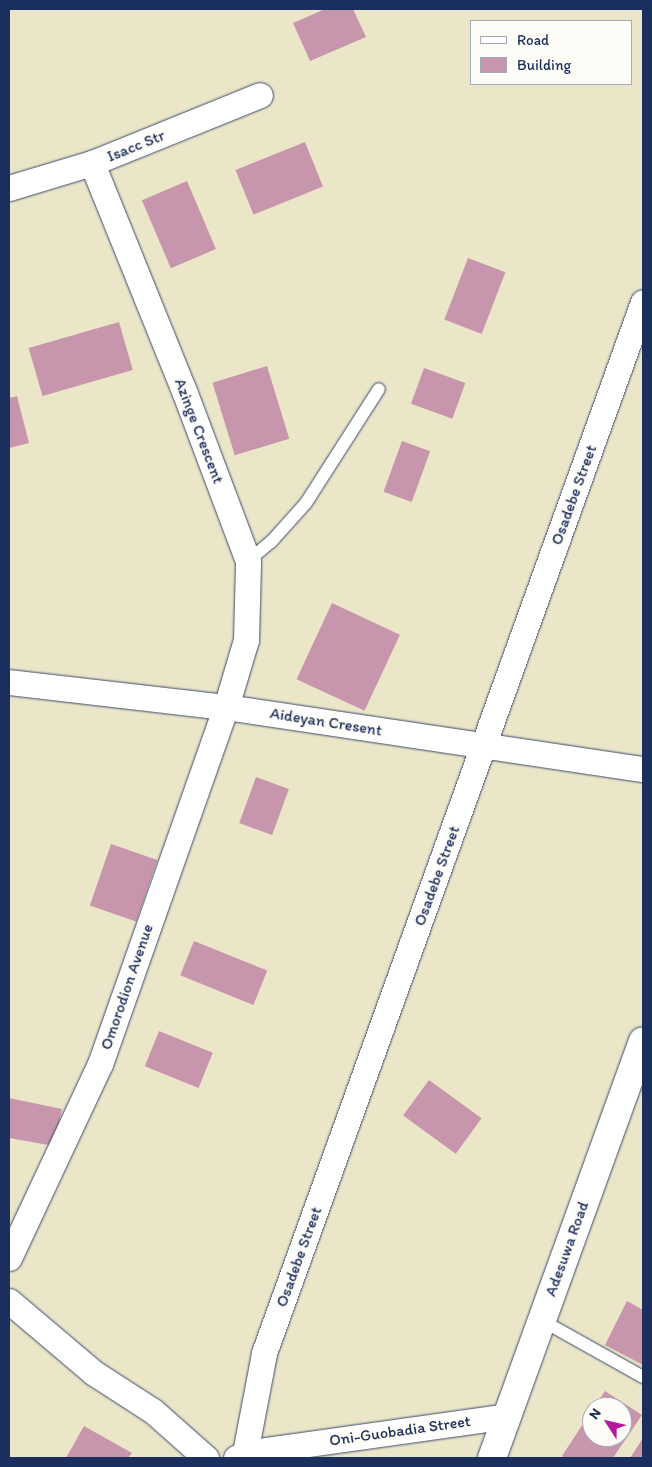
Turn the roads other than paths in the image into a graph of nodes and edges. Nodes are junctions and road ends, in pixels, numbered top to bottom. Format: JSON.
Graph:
{"nodes":[{"id":1,"x":260,"y":95,"type":"dead end"},
{"id":2,"x":92,"y":163,"type":"junction"},
{"id":3,"x":9,"y":188,"type":"edge"},
{"id":4,"x":643,"y":302,"type":"edge"},
{"id":5,"x":379,"y":390,"type":"dead end"},
{"id":6,"x":248,"y":562,"type":"junction"},
{"id":7,"x":9,"y":682,"type":"edge"},
{"id":8,"x":226,"y":707,"type":"junction"},
{"id":9,"x":484,"y":746,"type":"junction"},
{"id":10,"x":643,"y":769,"type":"edge"},
{"id":11,"x":643,"y":1041,"type":"edge"},
{"id":12,"x":9,"y":1258,"type":"edge"},
{"id":13,"x":9,"y":1300,"type":"edge"},
{"id":14,"x":542,"y":1320,"type":"junction"},
{"id":15,"x":643,"y":1377,"type":"edge"},
{"id":16,"x":507,"y":1416,"type":"junction"},
{"id":17,"x":240,"y":1456,"type":"edge"},
{"id":18,"x":206,"y":1458,"type":"edge"},
{"id":19,"x":492,"y":1458,"type":"edge"}],
"edges":[{"from":1,"to":2,"type":"street","name":"Isacc Str"},
{"from":2,"to":3,"type":"street","name":"Isacc Str"},
{"from":2,"to":6,"type":"street","name":"Azinge Crescent"},
{"from":4,"to":9,"type":"street","name":"Osadebe Street"},
{"from":5,"to":6,"type":"lane"},
{"from":6,"to":8,"type":"street","name":"Azinge Crescent"},
{"from":7,"to":8,"type":"street","name":"Aideyan Cresent"},
{"from":8,"to":9,"type":"street","name":"Aideyan Cresent"},
{"from":8,"to":12,"type":"street","name":"Omorodion Avenue"},
{"from":9,"to":10,"type":"street","name":"Aideyan Cresent"},
{"from":9,"to":17,"type":"street","name":"Osadebe Street"},
{"from":11,"to":14,"type":"street","name":"Adesuwa Road"},
{"from":13,"to":18,"type":"street"},
{"from":14,"to":15,"type":"lane"},
{"from":14,"to":16,"type":"street","name":"Adesuwa Road"},
{"from":16,"to":17,"type":"street","name":"Oni-Guobadia Street"},
{"from":16,"to":19,"type":"street","name":"Adesuwa Road"}]}
